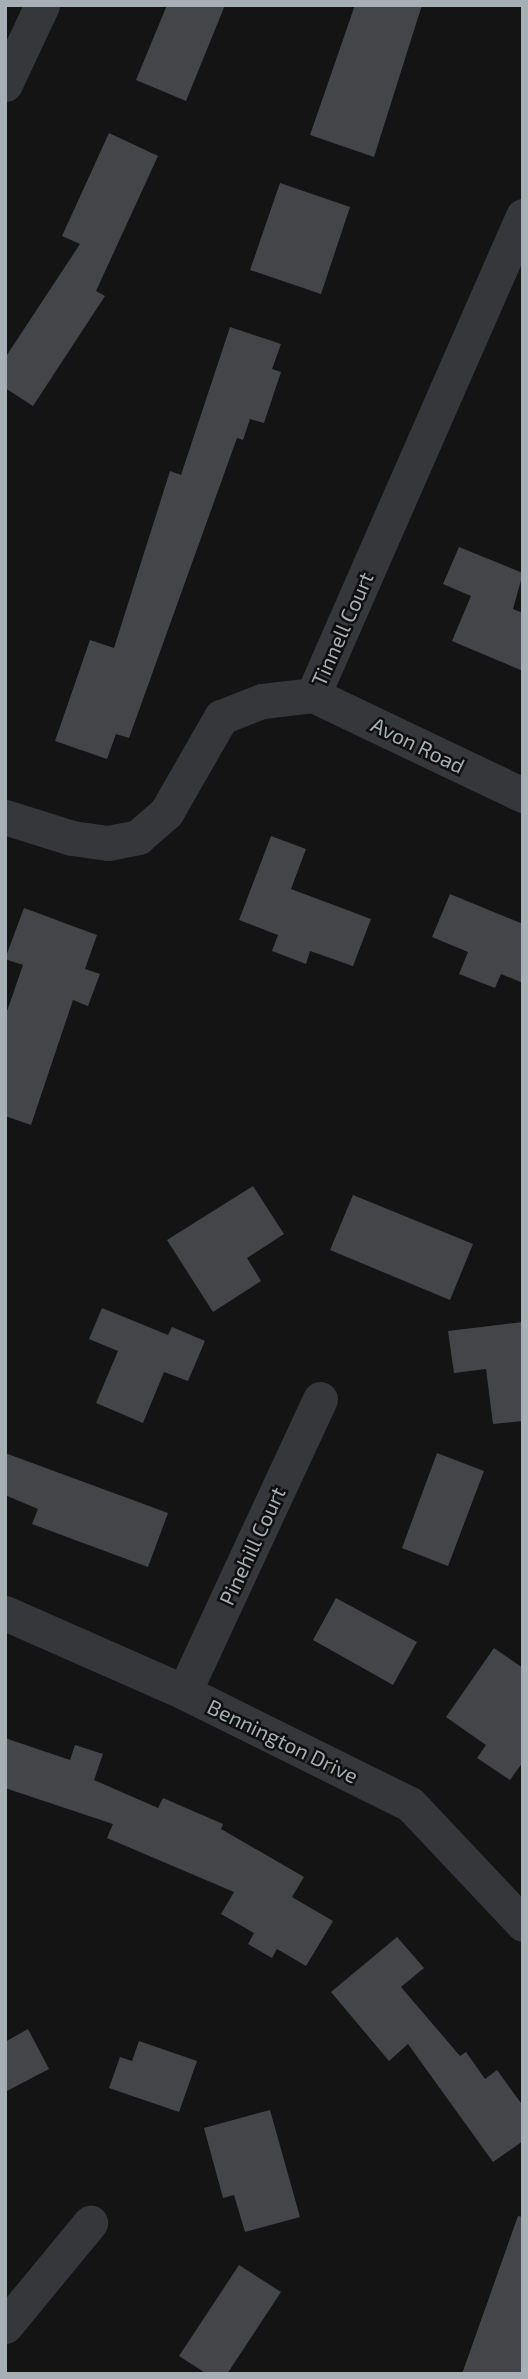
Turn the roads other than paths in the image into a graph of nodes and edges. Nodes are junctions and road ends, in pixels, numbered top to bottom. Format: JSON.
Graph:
{"nodes":[{"id":1,"x":42,"y":5,"type":"edge"},
{"id":2,"x":15,"y":39,"type":"edge"},
{"id":3,"x":5,"y":84,"type":"edge"},
{"id":4,"x":523,"y":216,"type":"edge"},
{"id":5,"x":313,"y":695,"type":"junction"},
{"id":6,"x":523,"y":795,"type":"edge"},
{"id":7,"x":5,"y":817,"type":"edge"},
{"id":8,"x":320,"y":1399,"type":"dead end"},
{"id":9,"x":5,"y":1613,"type":"edge"},
{"id":10,"x":184,"y":1692,"type":"junction"},
{"id":11,"x":523,"y":1924,"type":"edge"},
{"id":12,"x":90,"y":2223,"type":"dead end"},
{"id":13,"x":5,"y":2326,"type":"edge"}],
"edges":[{"from":1,"to":2,"type":"street"},
{"from":2,"to":3,"type":"street"},
{"from":4,"to":5,"type":"street","name":"Tinnell Court"},
{"from":5,"to":6,"type":"street","name":"Avon Road"},
{"from":5,"to":7,"type":"street","name":"Tinnell Court"},
{"from":8,"to":10,"type":"street","name":"Pinehill Court"},
{"from":9,"to":10,"type":"street","name":"Bennington Drive"},
{"from":10,"to":11,"type":"street","name":"Bennington Drive"},
{"from":12,"to":13,"type":"street"}]}
